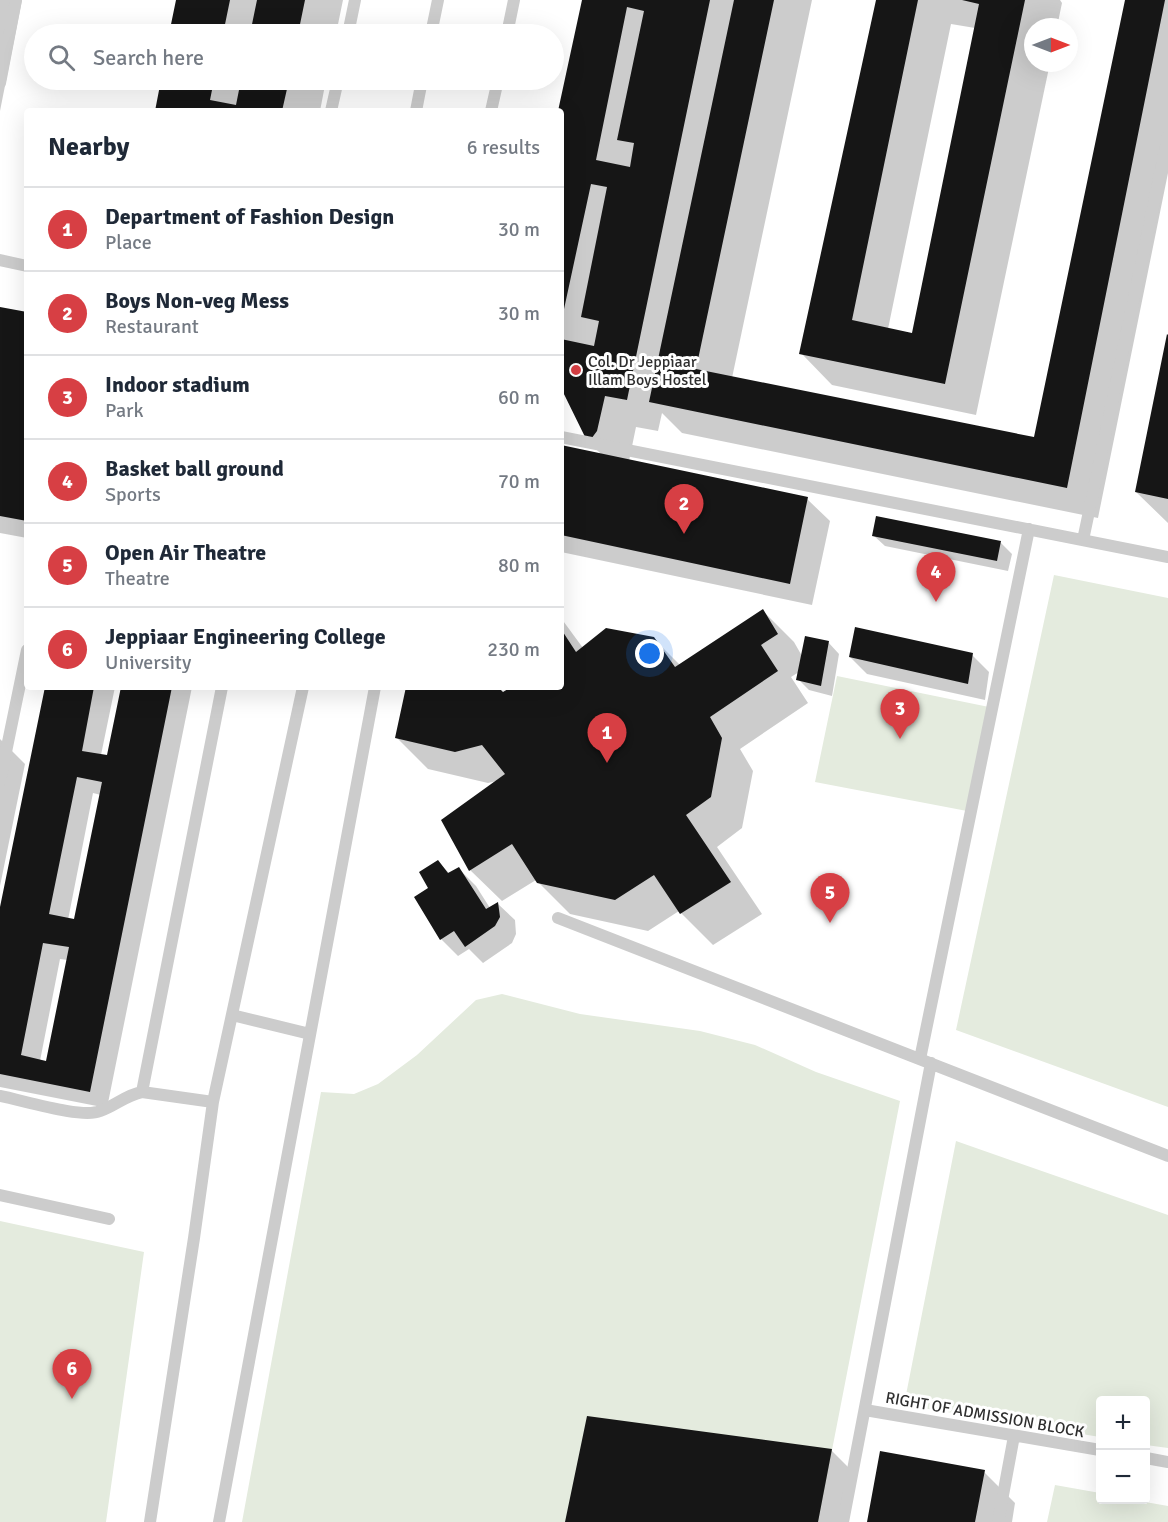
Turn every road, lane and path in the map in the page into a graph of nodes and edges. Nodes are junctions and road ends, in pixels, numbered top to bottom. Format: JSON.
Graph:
{"nodes":[{"id":1,"x":16,"y":0,"type":"edge"},
{"id":2,"x":355,"y":0,"type":"edge"},
{"id":3,"x":438,"y":0,"type":"edge"},
{"id":4,"x":514,"y":0,"type":"edge"},
{"id":5,"x":350,"y":24,"type":"edge"},
{"id":6,"x":433,"y":24,"type":"edge"},
{"id":7,"x":509,"y":24,"type":"edge"},
{"id":8,"x":0,"y":83,"type":"edge"},
{"id":9,"x":336,"y":90,"type":"edge"},
{"id":10,"x":420,"y":90,"type":"edge"},
{"id":11,"x":496,"y":90,"type":"edge"},
{"id":12,"x":333,"y":108,"type":"edge"},
{"id":13,"x":417,"y":108,"type":"edge"},
{"id":14,"x":492,"y":108,"type":"edge"},
{"id":15,"x":1168,"y":136,"type":"edge"},
{"id":16,"x":0,"y":261,"type":"edge"},
{"id":17,"x":24,"y":265,"type":"edge"},
{"id":18,"x":564,"y":438,"type":"edge"},
{"id":19,"x":0,"y":526,"type":"edge"},
{"id":20,"x":1029,"y":529,"type":"junction"},
{"id":21,"x":24,"y":530,"type":"edge"},
{"id":22,"x":1083,"y":540,"type":"junction"},
{"id":23,"x":1168,"y":557,"type":"edge"},
{"id":24,"x":24,"y":665,"type":"edge"},
{"id":25,"x":221,"y":690,"type":"edge"},
{"id":26,"x":302,"y":690,"type":"edge"},
{"id":27,"x":374,"y":690,"type":"edge"},
{"id":28,"x":0,"y":781,"type":"edge"},
{"id":29,"x":558,"y":918,"type":"dead end"},
{"id":30,"x":232,"y":1015,"type":"junction"},
{"id":31,"x":310,"y":1034,"type":"junction"},
{"id":32,"x":925,"y":1061,"type":"junction"},
{"id":33,"x":142,"y":1092,"type":"junction"},
{"id":34,"x":0,"y":1096,"type":"edge"},
{"id":35,"x":213,"y":1102,"type":"junction"},
{"id":36,"x":1168,"y":1156,"type":"edge"},
{"id":37,"x":0,"y":1195,"type":"edge"},
{"id":38,"x":109,"y":1219,"type":"dead end"},
{"id":39,"x":865,"y":1410,"type":"junction"},
{"id":40,"x":1014,"y":1436,"type":"junction"},
{"id":41,"x":1096,"y":1449,"type":"edge"},
{"id":42,"x":1150,"y":1459,"type":"edge"},
{"id":43,"x":1168,"y":1462,"type":"edge"},
{"id":44,"x":150,"y":1522,"type":"edge"},
{"id":45,"x":219,"y":1522,"type":"edge"},
{"id":46,"x":843,"y":1522,"type":"edge"},
{"id":47,"x":998,"y":1522,"type":"edge"}],
"edges":[{"from":1,"to":8,"type":"lane"},
{"from":2,"to":5,"type":"lane"},
{"from":3,"to":6,"type":"lane"},
{"from":4,"to":7,"type":"lane"},
{"from":9,"to":12,"type":"lane"},
{"from":10,"to":13,"type":"lane"},
{"from":11,"to":14,"type":"lane"},
{"from":15,"to":22,"type":"lane"},
{"from":16,"to":17,"type":"lane"},
{"from":18,"to":20,"type":"lane"},
{"from":19,"to":21,"type":"lane"},
{"from":20,"to":22,"type":"lane"},
{"from":20,"to":32,"type":"lane"},
{"from":22,"to":23,"type":"lane"},
{"from":24,"to":28,"type":"lane"},
{"from":25,"to":33,"type":"lane"},
{"from":26,"to":30,"type":"lane"},
{"from":27,"to":31,"type":"lane"},
{"from":29,"to":32,"type":"lane"},
{"from":30,"to":31,"type":"lane"},
{"from":30,"to":35,"type":"lane"},
{"from":31,"to":45,"type":"lane"},
{"from":32,"to":36,"type":"lane"},
{"from":32,"to":39,"type":"lane"},
{"from":33,"to":34,"type":"lane"},
{"from":33,"to":35,"type":"lane"},
{"from":35,"to":44,"type":"lane"},
{"from":37,"to":38,"type":"lane"},
{"from":39,"to":40,"type":"lane","name":"RIGHT OF ADMISSION BLOCK"},
{"from":39,"to":46,"type":"lane"},
{"from":40,"to":41,"type":"lane","name":"RIGHT OF ADMISSION BLOCK"},
{"from":40,"to":47,"type":"lane"},
{"from":42,"to":43,"type":"lane"}]}
